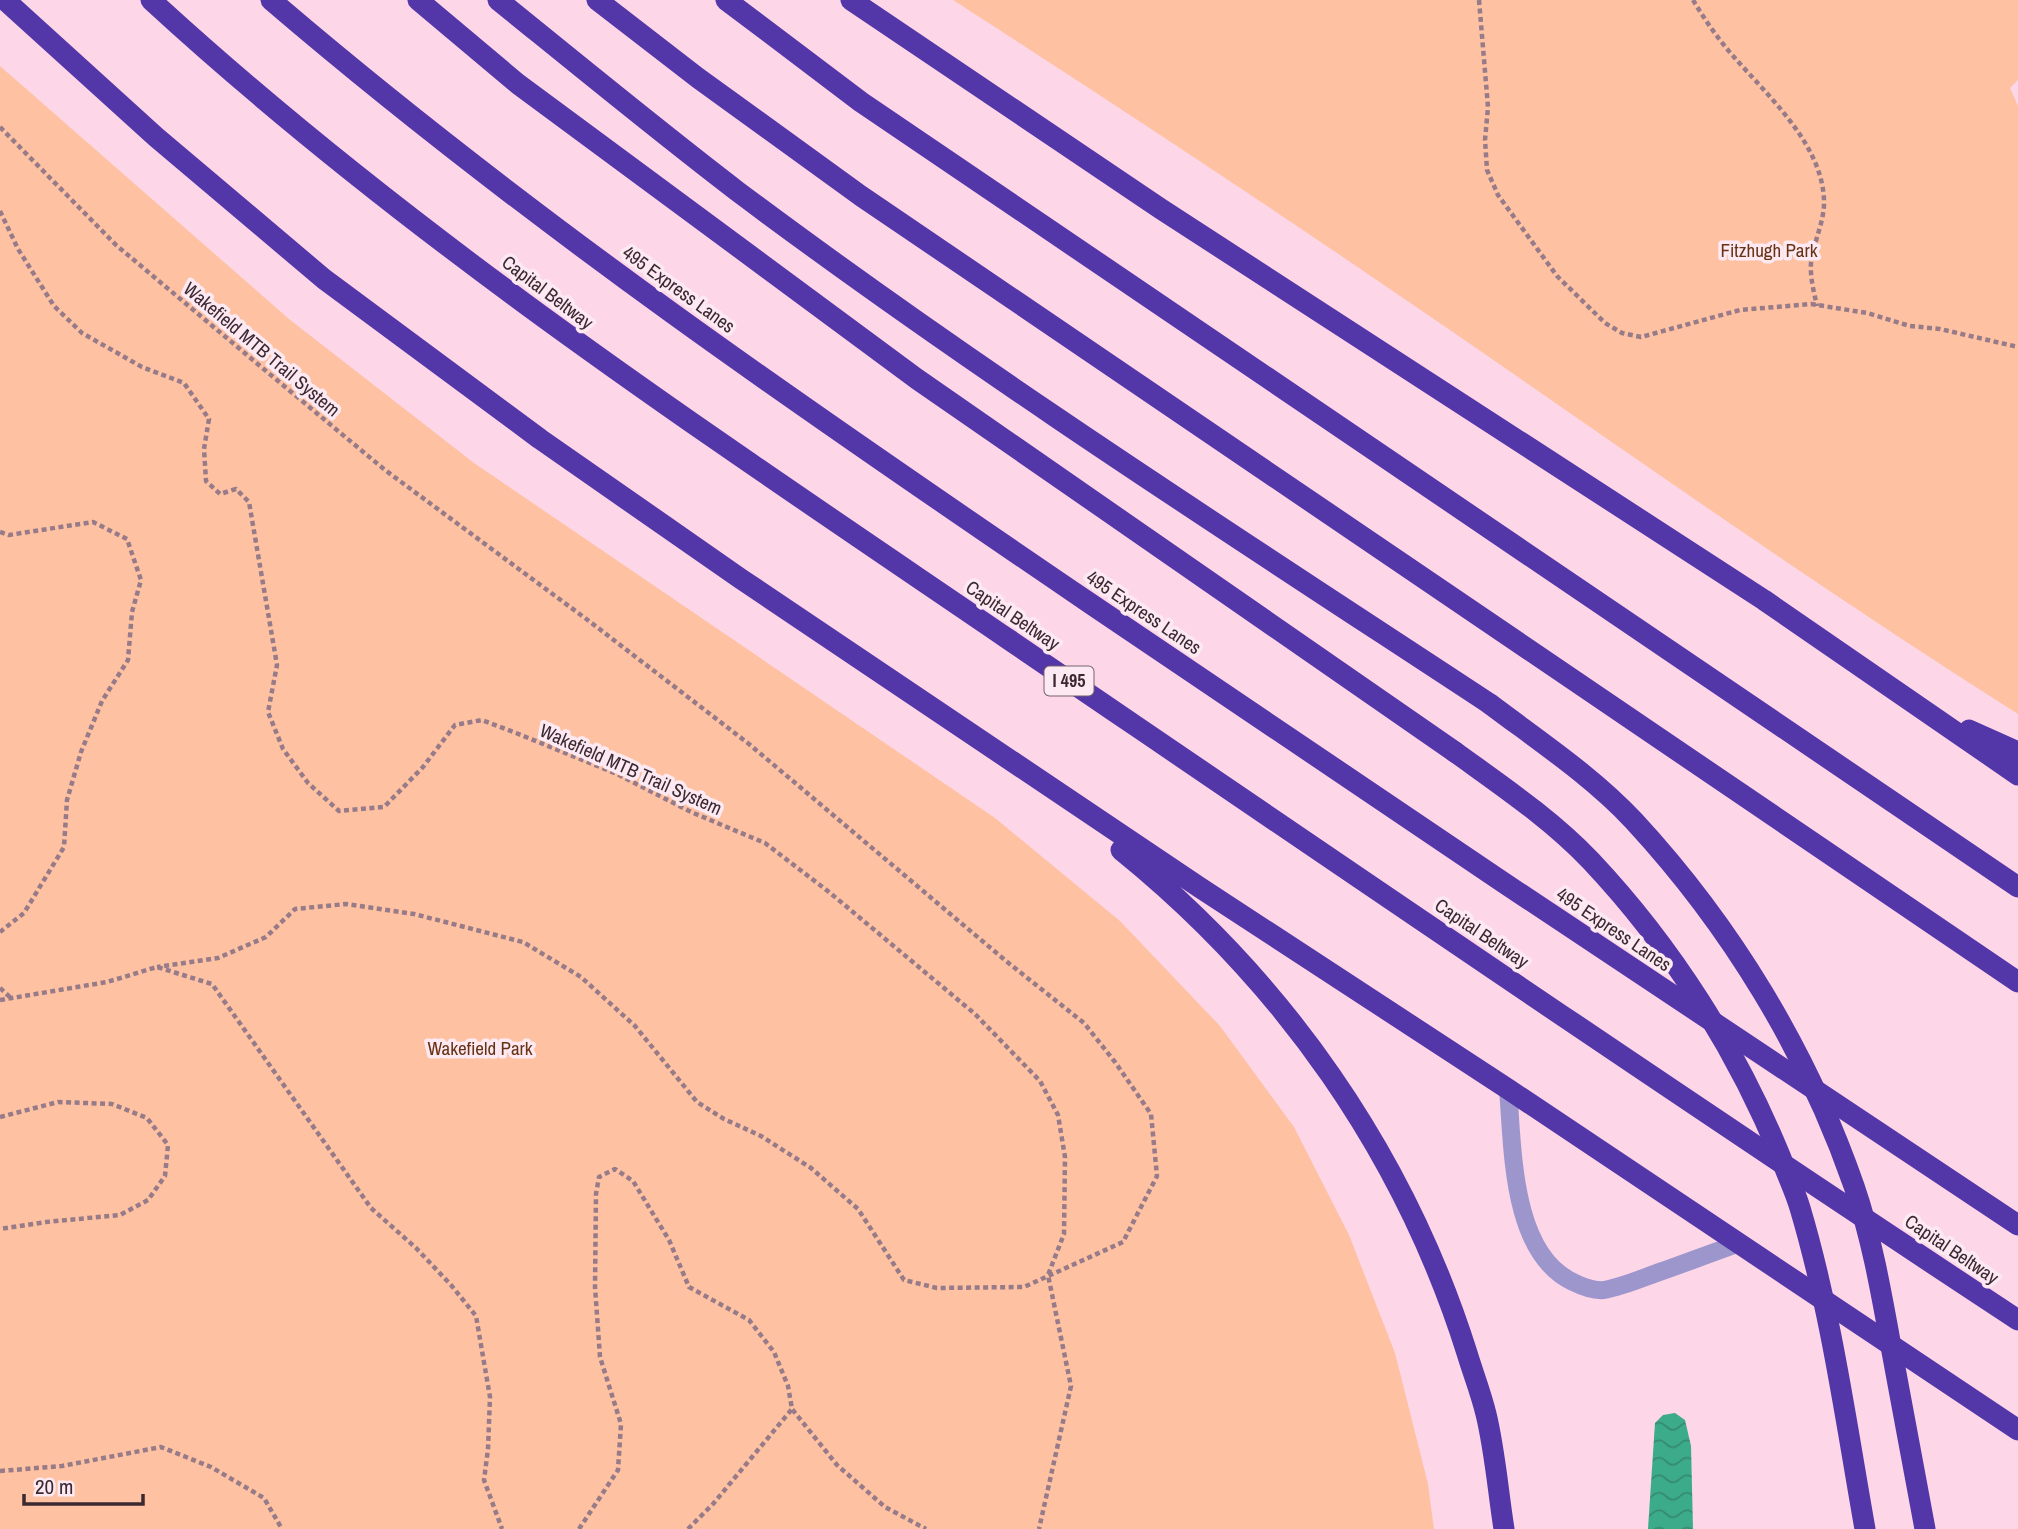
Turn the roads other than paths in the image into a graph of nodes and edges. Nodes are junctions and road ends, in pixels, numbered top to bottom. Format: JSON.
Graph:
{"nodes":[{"id":1,"x":5,"y":0,"type":"edge"},
{"id":2,"x":151,"y":0,"type":"edge"},
{"id":3,"x":271,"y":0,"type":"edge"},
{"id":4,"x":418,"y":0,"type":"edge"},
{"id":5,"x":498,"y":0,"type":"edge"},
{"id":6,"x":597,"y":0,"type":"edge"},
{"id":7,"x":726,"y":0,"type":"edge"},
{"id":8,"x":851,"y":0,"type":"edge"},
{"id":9,"x":1874,"y":678,"type":"junction"},
{"id":10,"x":961,"y":727,"type":"junction"},
{"id":11,"x":2018,"y":752,"type":"edge"},
{"id":12,"x":2018,"y":775,"type":"edge"},
{"id":13,"x":2018,"y":887,"type":"edge"},
{"id":14,"x":2018,"y":982,"type":"edge"},
{"id":15,"x":1508,"y":1089,"type":"junction"},
{"id":16,"x":2018,"y":1225,"type":"edge"},
{"id":17,"x":1740,"y":1243,"type":"junction"},
{"id":18,"x":2018,"y":1320,"type":"edge"},
{"id":19,"x":2018,"y":1430,"type":"edge"},
{"id":20,"x":1504,"y":1529,"type":"edge"},
{"id":21,"x":1866,"y":1529,"type":"edge"},
{"id":22,"x":1925,"y":1529,"type":"edge"}],
"edges":[{"from":1,"to":10,"type":"highway"},
{"from":2,"to":18,"type":"highway","name":"Capital Beltway","number":"I 495"},
{"from":3,"to":16,"type":"highway","name":"495 Express Lanes"},
{"from":4,"to":21,"type":"highway","bridge":true},
{"from":5,"to":22,"type":"highway","bridge":true},
{"from":6,"to":14,"type":"highway"},
{"from":7,"to":13,"type":"highway"},
{"from":8,"to":9,"type":"highway"},
{"from":9,"to":11,"type":"highway"},
{"from":9,"to":12,"type":"highway"},
{"from":10,"to":15,"type":"highway"},
{"from":10,"to":20,"type":"highway"},
{"from":15,"to":17,"type":"highway"},
{"from":15,"to":17,"type":"lane"},
{"from":17,"to":19,"type":"highway"}]}
